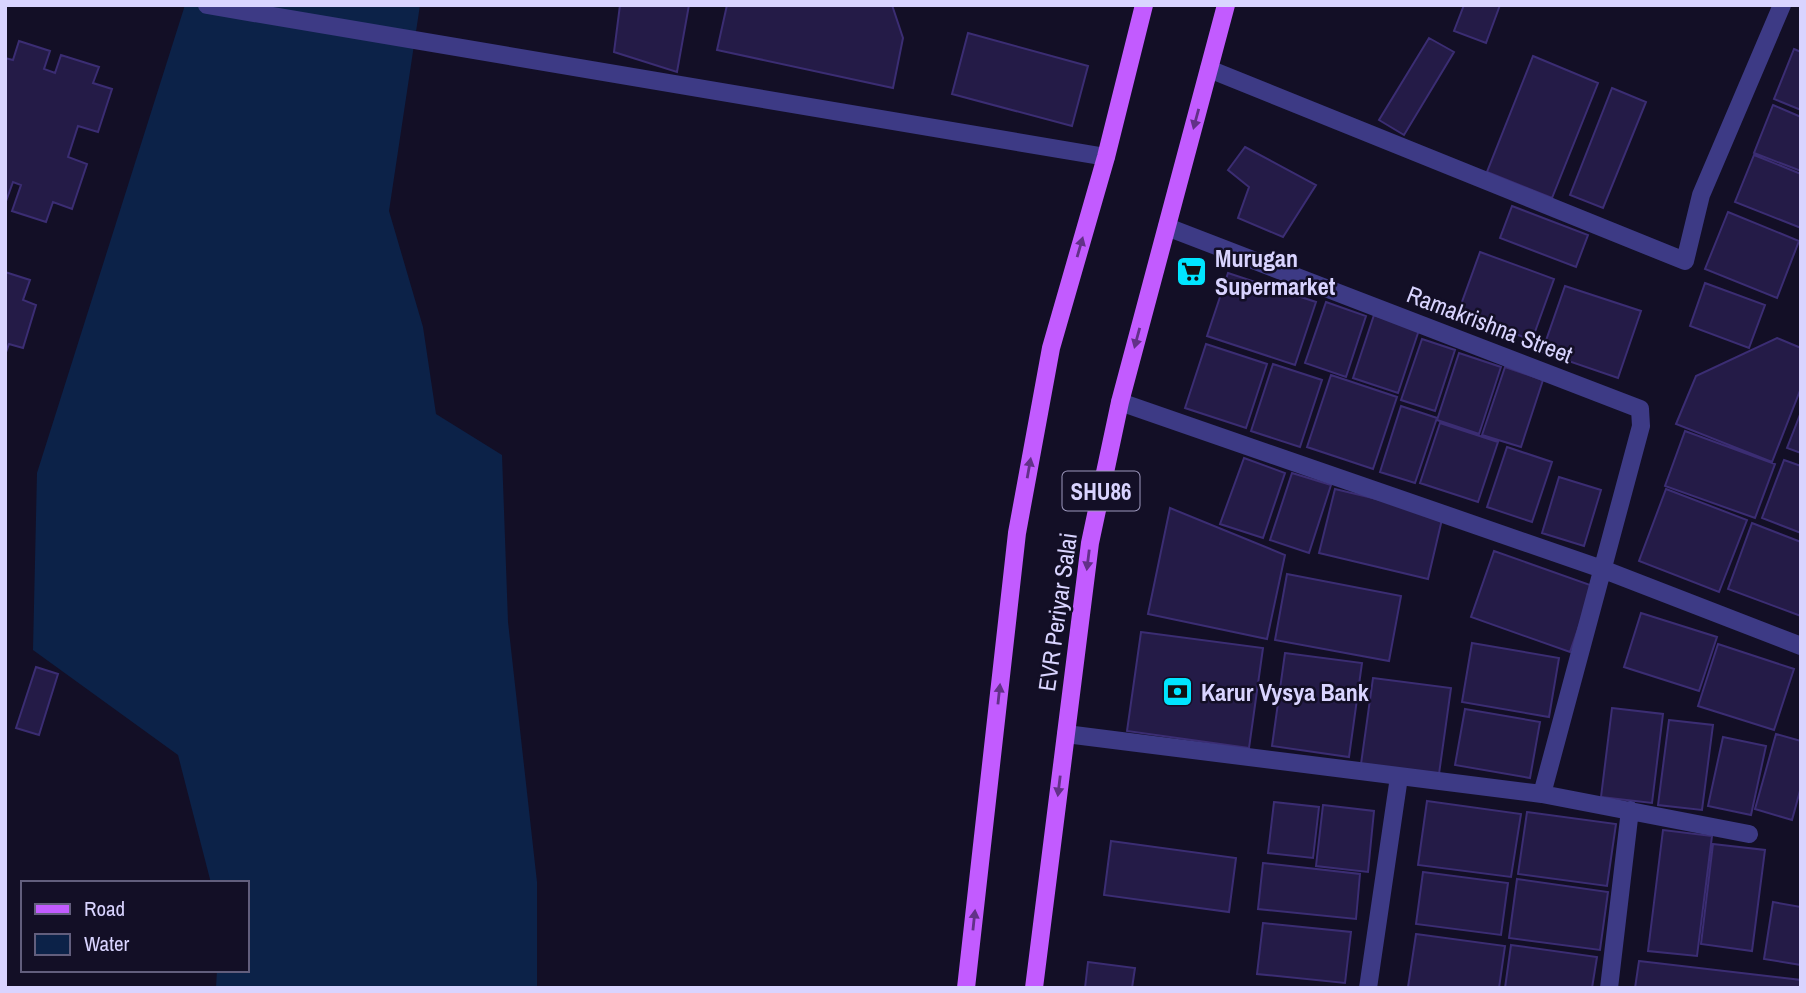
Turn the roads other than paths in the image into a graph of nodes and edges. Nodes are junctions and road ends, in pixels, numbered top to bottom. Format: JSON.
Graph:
{"nodes":[{"id":1,"x":207,"y":5,"type":"edge"},
{"id":2,"x":1144,"y":5,"type":"edge"},
{"id":3,"x":1226,"y":5,"type":"edge"},
{"id":4,"x":1782,"y":5,"type":"edge"},
{"id":5,"x":1209,"y":69,"type":"junction"},
{"id":6,"x":1106,"y":157,"type":"junction"},
{"id":7,"x":1167,"y":227,"type":"junction"},
{"id":8,"x":1120,"y":401,"type":"junction"},
{"id":9,"x":1602,"y":569,"type":"junction"},
{"id":10,"x":1801,"y":646,"type":"edge"},
{"id":11,"x":1066,"y":734,"type":"junction"},
{"id":12,"x":1399,"y":777,"type":"junction"},
{"id":13,"x":1542,"y":794,"type":"junction"},
{"id":14,"x":1630,"y":810,"type":"junction"},
{"id":15,"x":1749,"y":834,"type":"dead end"},
{"id":16,"x":966,"y":988,"type":"edge"},
{"id":17,"x":1034,"y":988,"type":"edge"},
{"id":18,"x":1368,"y":988,"type":"edge"},
{"id":19,"x":1609,"y":988,"type":"edge"}],
"edges":[{"from":1,"to":6,"type":"street"},
{"from":2,"to":6,"type":"main road","name":"EVR Periyar Salai","number":"SHU86"},
{"from":3,"to":5,"type":"main road","name":"EVR Periyar Salai","number":"SHU86"},
{"from":4,"to":5,"type":"street"},
{"from":5,"to":7,"type":"main road","name":"EVR Periyar Salai","number":"SHU86","one_way":true},
{"from":16,"to":6,"type":"main road","name":"EVR Periyar Salai","number":"SHU86","one_way":true},
{"from":7,"to":8,"type":"main road","name":"EVR Periyar Salai","number":"SHU86","one_way":true},
{"from":7,"to":9,"type":"street","name":"Ramakrishna Street"},
{"from":8,"to":9,"type":"street"},
{"from":8,"to":11,"type":"main road","name":"EVR Periyar Salai","number":"SHU86","one_way":true},
{"from":9,"to":10,"type":"street"},
{"from":9,"to":13,"type":"street"},
{"from":11,"to":12,"type":"street"},
{"from":11,"to":17,"type":"main road","name":"EVR Periyar Salai","number":"SHU86","one_way":true},
{"from":12,"to":13,"type":"street"},
{"from":12,"to":18,"type":"street"},
{"from":13,"to":14,"type":"street"},
{"from":14,"to":15,"type":"street"},
{"from":14,"to":19,"type":"street"}]}
